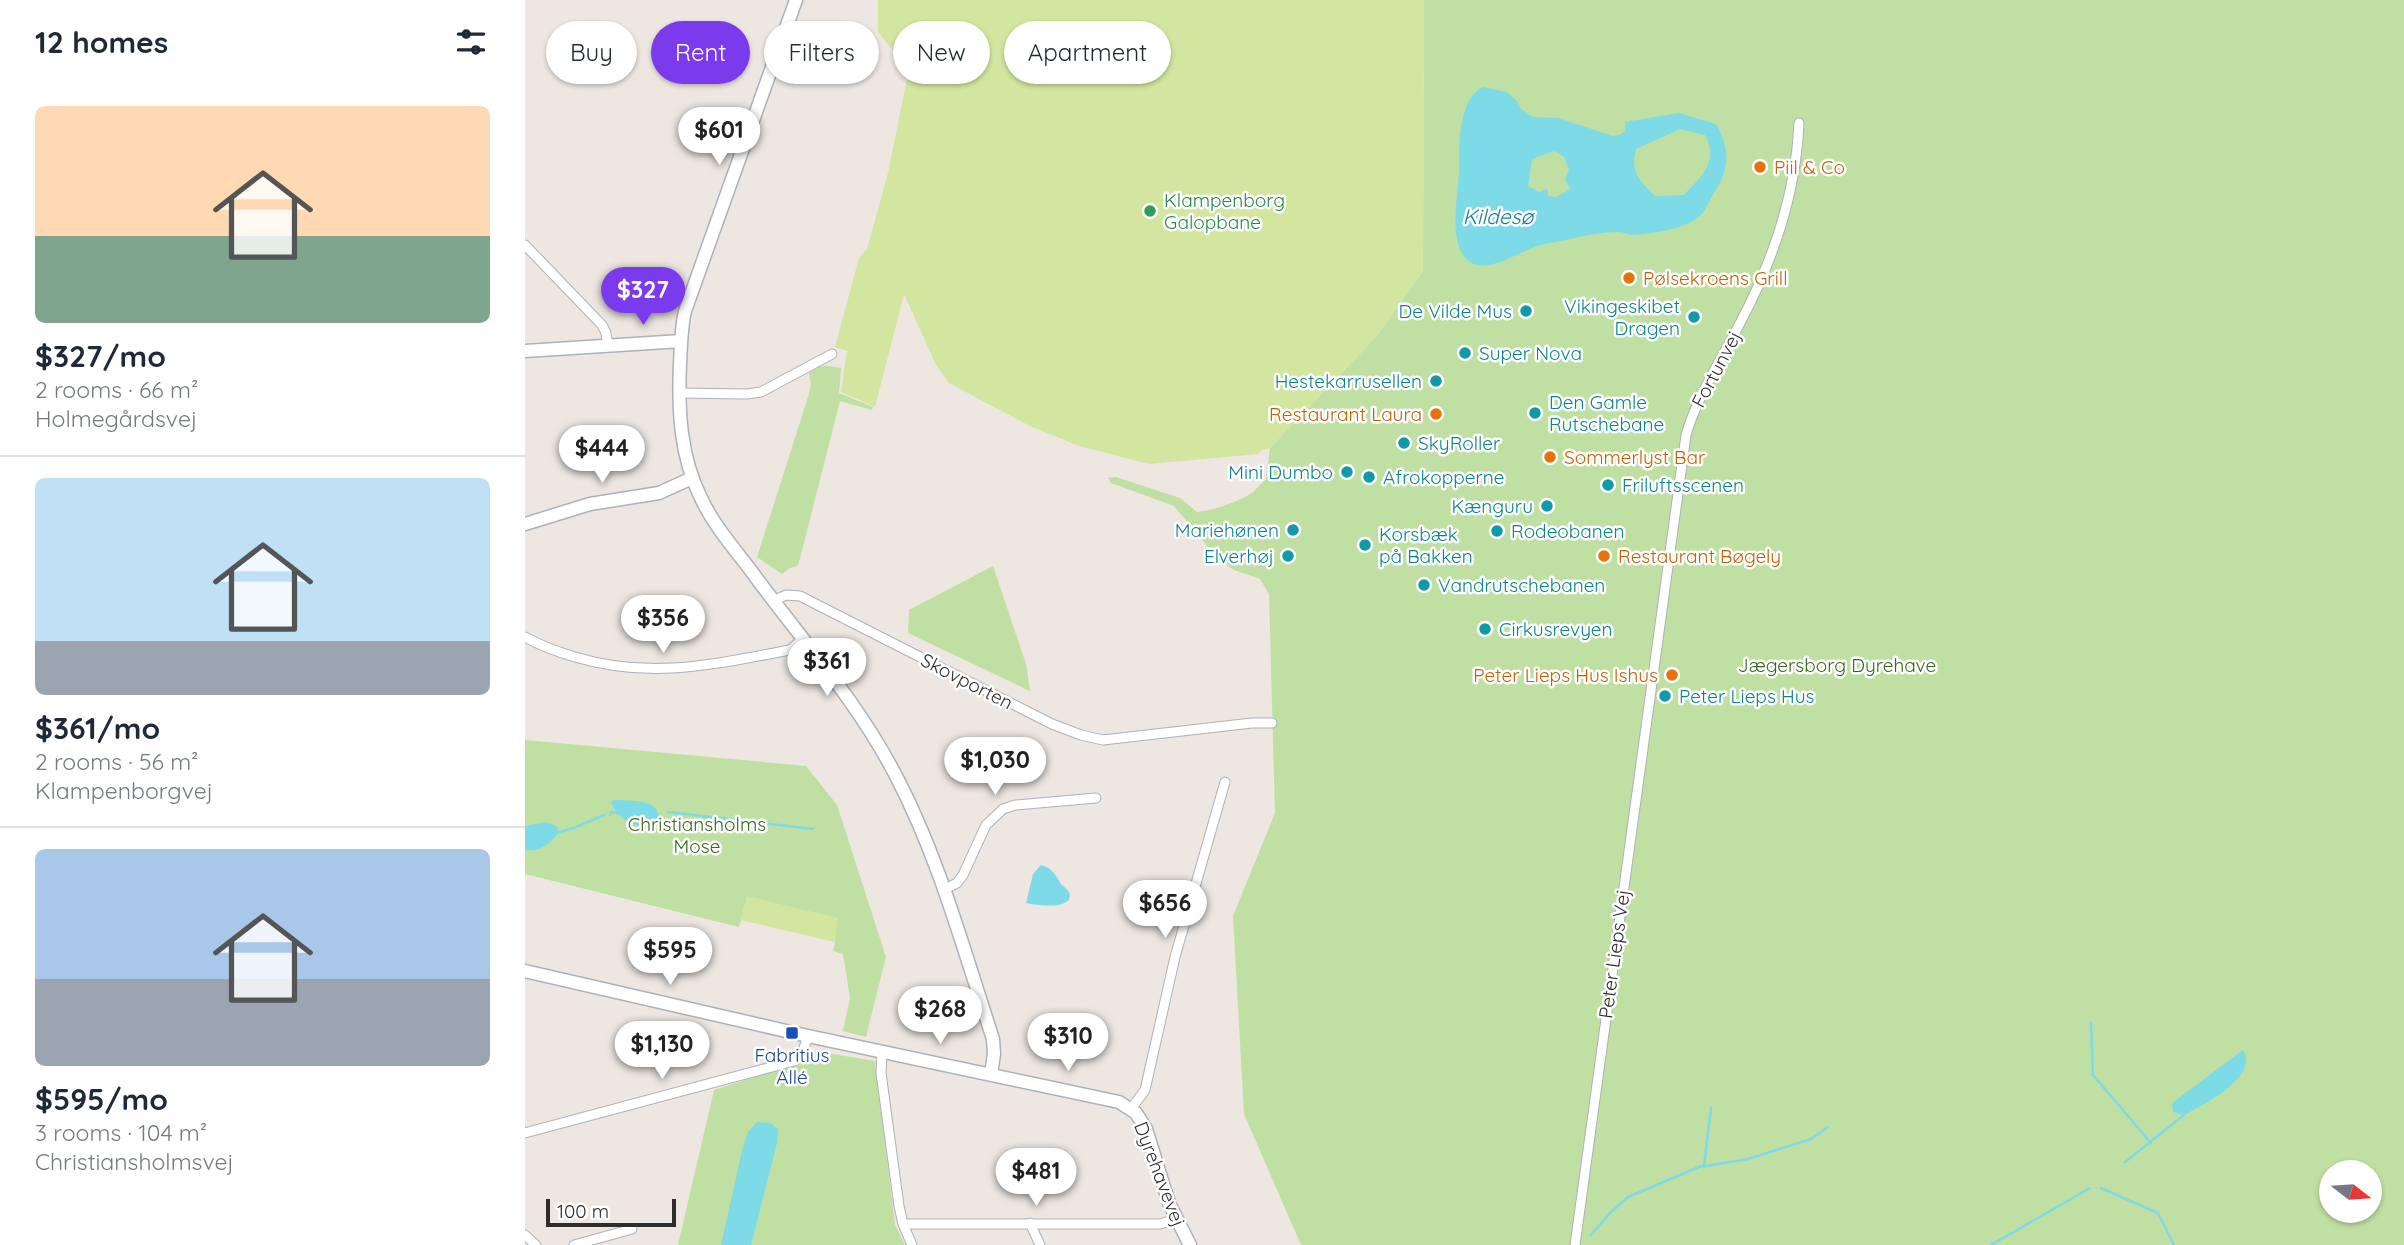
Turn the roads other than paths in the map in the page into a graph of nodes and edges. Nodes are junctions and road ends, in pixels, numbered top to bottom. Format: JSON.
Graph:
{"nodes":[{"id":1,"x":796,"y":0,"type":"edge"},
{"id":2,"x":1799,"y":123,"type":"dead end"},
{"id":3,"x":525,"y":245,"type":"edge"},
{"id":4,"x":681,"y":341,"type":"junction"},
{"id":5,"x":608,"y":346,"type":"junction"},
{"id":6,"x":525,"y":351,"type":"edge"},
{"id":7,"x":832,"y":354,"type":"dead end"},
{"id":8,"x":679,"y":393,"type":"junction"},
{"id":9,"x":692,"y":478,"type":"junction"},
{"id":10,"x":525,"y":524,"type":"edge"},
{"id":11,"x":773,"y":601,"type":"junction"},
{"id":12,"x":525,"y":637,"type":"edge"},
{"id":13,"x":803,"y":639,"type":"junction"},
{"id":14,"x":1653,"y":664,"type":"joint"},
{"id":15,"x":1272,"y":723,"type":"dead end"},
{"id":16,"x":1225,"y":782,"type":"dead end"},
{"id":17,"x":1096,"y":798,"type":"dead end"},
{"id":18,"x":943,"y":890,"type":"junction"},
{"id":19,"x":525,"y":971,"type":"edge"},
{"id":20,"x":808,"y":1036,"type":"junction"},
{"id":21,"x":882,"y":1051,"type":"junction"},
{"id":22,"x":991,"y":1074,"type":"junction"},
{"id":23,"x":1131,"y":1109,"type":"junction"},
{"id":24,"x":525,"y":1133,"type":"edge"},
{"id":25,"x":1176,"y":1219,"type":"junction"},
{"id":26,"x":1030,"y":1223,"type":"junction"},
{"id":27,"x":902,"y":1224,"type":"junction"},
{"id":28,"x":632,"y":1229,"type":"dead end"},
{"id":29,"x":525,"y":1236,"type":"edge"},
{"id":30,"x":536,"y":1245,"type":"edge"},
{"id":31,"x":574,"y":1245,"type":"edge"},
{"id":32,"x":912,"y":1245,"type":"edge"},
{"id":33,"x":1040,"y":1245,"type":"edge"},
{"id":34,"x":1190,"y":1245,"type":"edge"},
{"id":35,"x":1575,"y":1245,"type":"edge"}],
"edges":[{"from":1,"to":4,"type":"street"},
{"from":2,"to":14,"type":"street","name":"Fortunvej"},
{"from":3,"to":5,"type":"street"},
{"from":4,"to":5,"type":"street"},
{"from":4,"to":8,"type":"street"},
{"from":5,"to":6,"type":"street"},
{"from":7,"to":8,"type":"street"},
{"from":8,"to":9,"type":"street"},
{"from":9,"to":10,"type":"street"},
{"from":9,"to":11,"type":"street"},
{"from":11,"to":13,"type":"street"},
{"from":11,"to":15,"type":"street","name":"Skovporten"},
{"from":12,"to":13,"type":"street"},
{"from":13,"to":18,"type":"street"},
{"from":14,"to":35,"type":"street","name":"Peter Lieps Vej"},
{"from":16,"to":23,"type":"street","name":"Dyrehavevej"},
{"from":17,"to":18,"type":"street"},
{"from":18,"to":22,"type":"street"},
{"from":19,"to":20,"type":"street"},
{"from":20,"to":21,"type":"street"},
{"from":20,"to":24,"type":"street"},
{"from":21,"to":22,"type":"street"},
{"from":21,"to":27,"type":"street"},
{"from":22,"to":23,"type":"street"},
{"from":23,"to":25,"type":"street","name":"Dyrehavevej"},
{"from":25,"to":26,"type":"street"},
{"from":25,"to":34,"type":"street","name":"Dyrehavevej"},
{"from":26,"to":27,"type":"street"},
{"from":26,"to":33,"type":"street"},
{"from":27,"to":32,"type":"street"},
{"from":28,"to":31,"type":"street"},
{"from":29,"to":30,"type":"street"}]}
